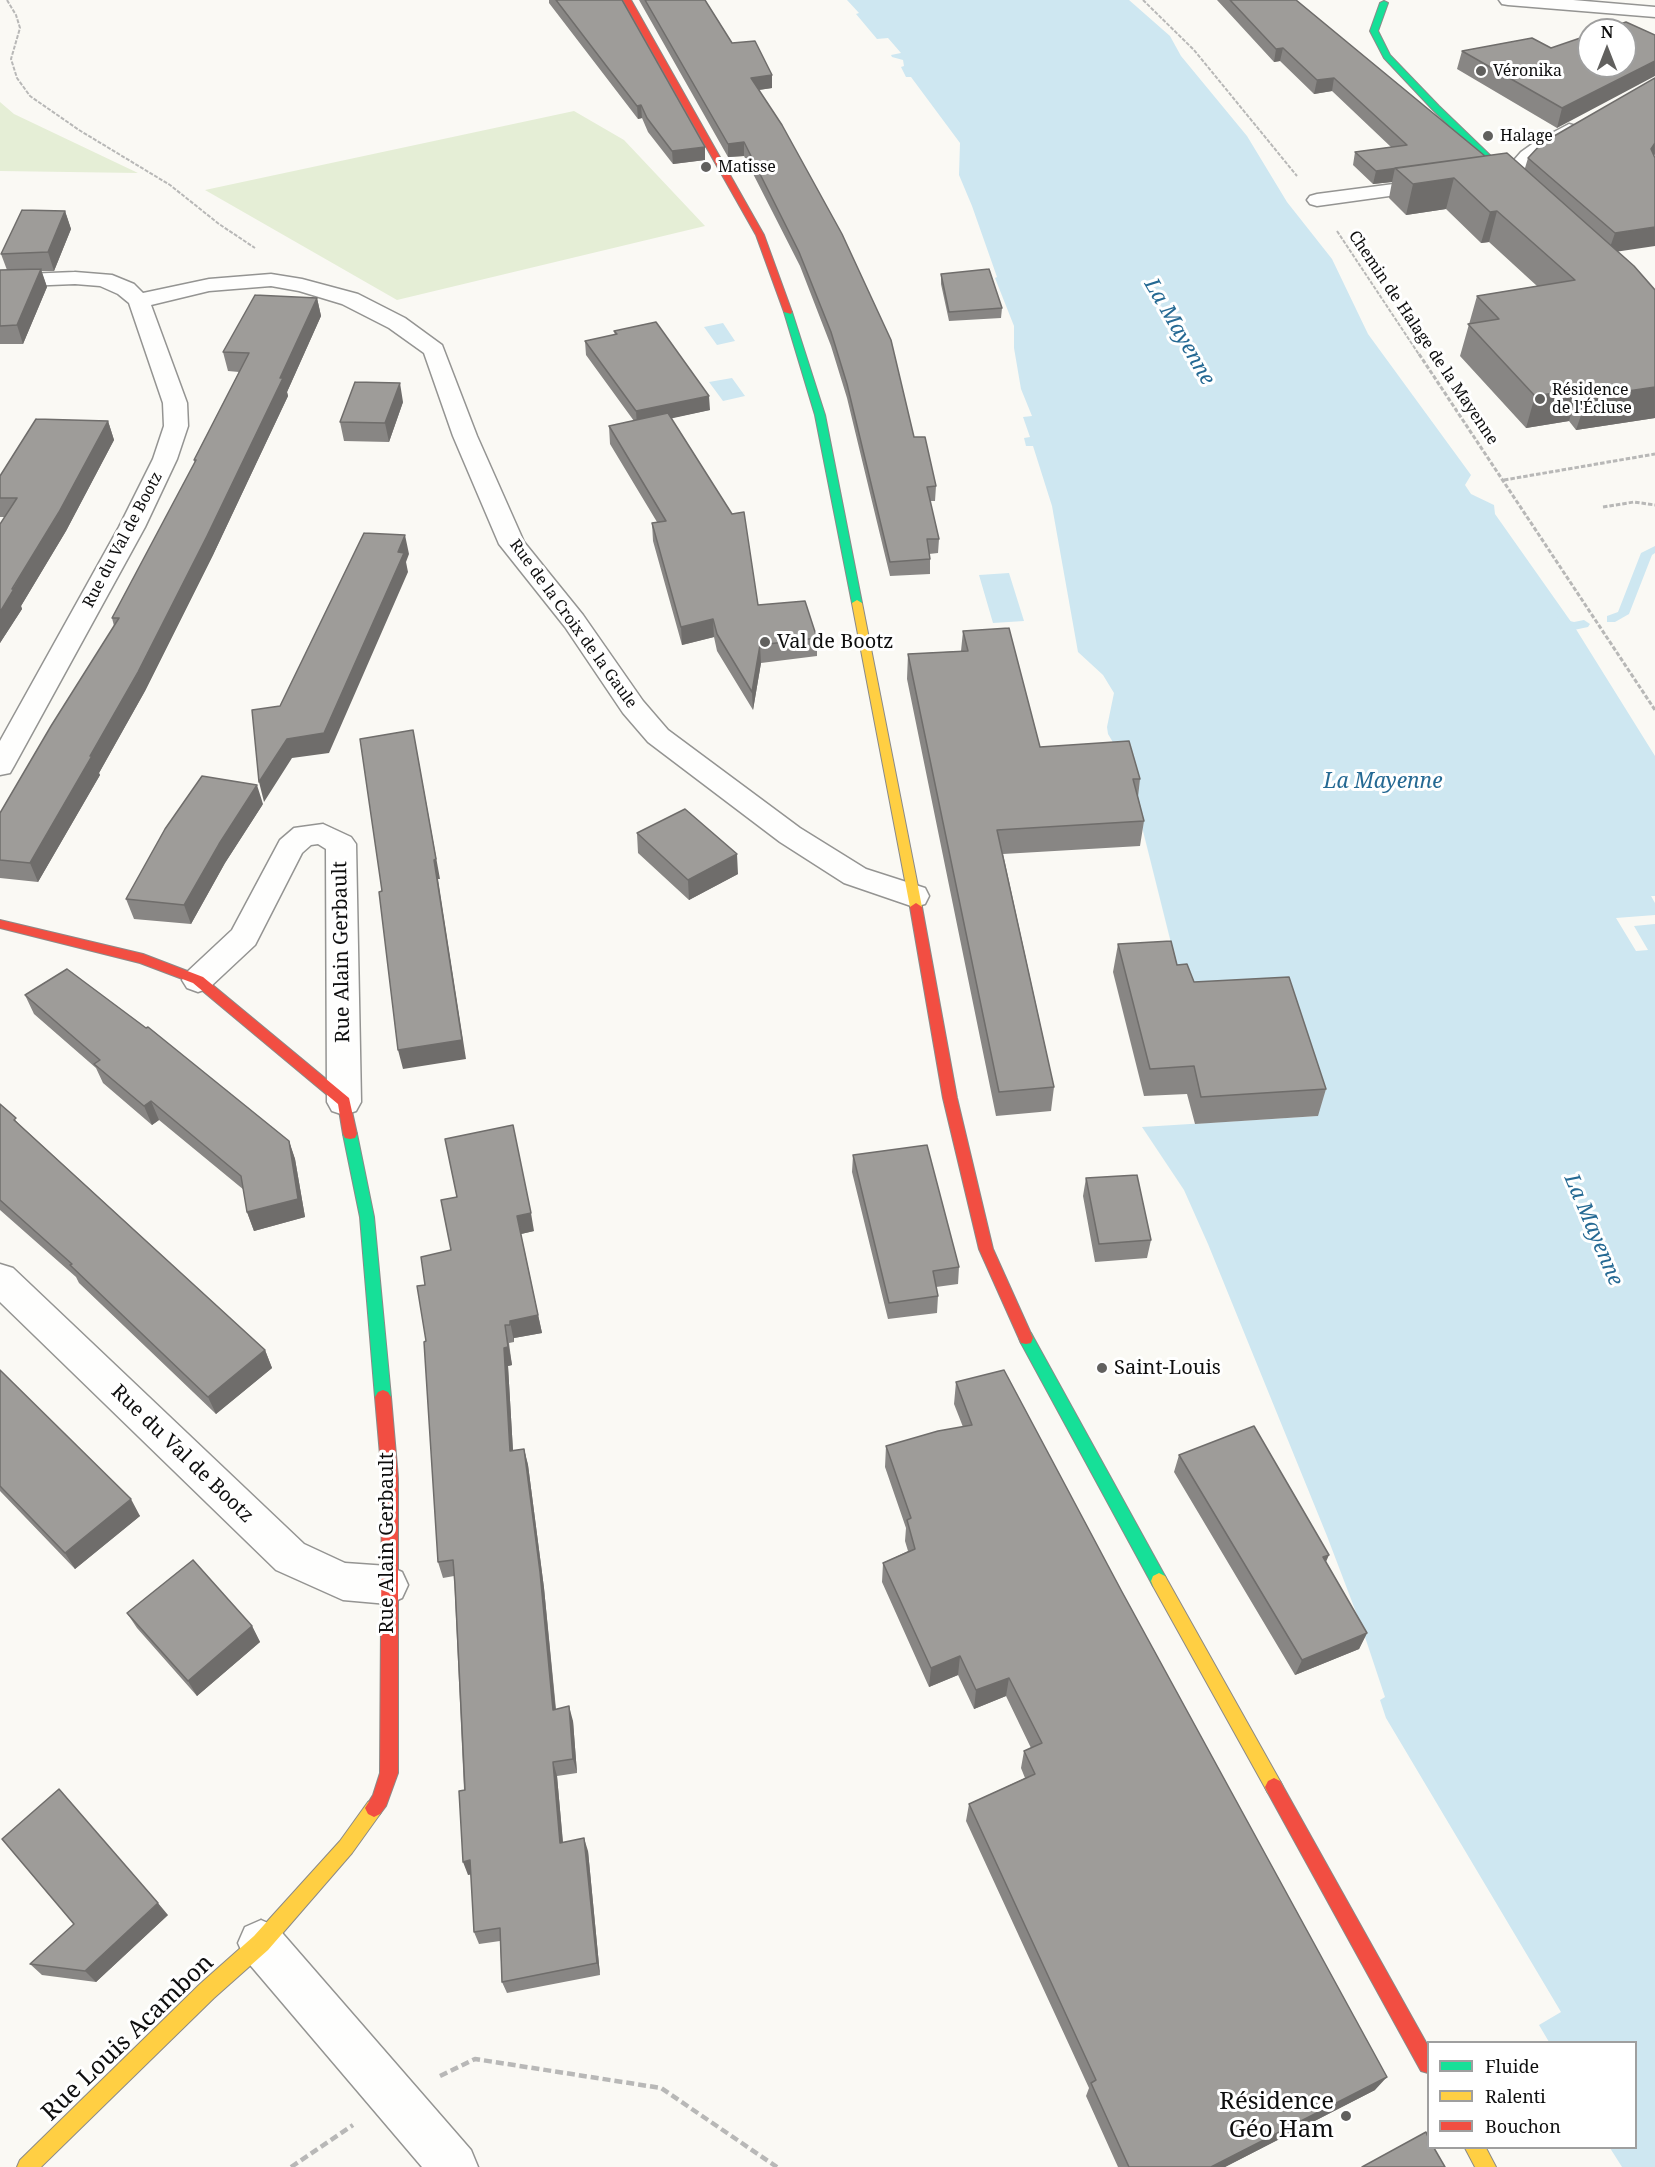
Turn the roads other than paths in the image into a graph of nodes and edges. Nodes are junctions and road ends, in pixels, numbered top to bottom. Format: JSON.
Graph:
{"nodes":[{"id":1,"x":627,"y":0,"type":"edge"},
{"id":2,"x":1508,"y":0,"type":"edge"},
{"id":3,"x":1384,"y":3,"type":"dead end"},
{"id":4,"x":1655,"y":12,"type":"edge"},
{"id":5,"x":1582,"y":123,"type":"edge"},
{"id":6,"x":1504,"y":175,"type":"junction"},
{"id":7,"x":1524,"y":193,"type":"edge"},
{"id":8,"x":1317,"y":200,"type":"road end"},
{"id":9,"x":0,"y":281,"type":"edge"},
{"id":10,"x":140,"y":301,"type":"junction"},
{"id":11,"x":0,"y":766,"type":"edge"},
{"id":12,"x":914,"y":896,"type":"junction"},
{"id":13,"x":0,"y":924,"type":"edge"},
{"id":14,"x":198,"y":980,"type":"junction"},
{"id":15,"x":344,"y":1102,"type":"junction"},
{"id":16,"x":0,"y":1279,"type":"edge"},
{"id":17,"x":388,"y":1585,"type":"junction"},
{"id":18,"x":261,"y":1943,"type":"junction"},
{"id":19,"x":1427,"y":2062,"type":"edge"},
{"id":20,"x":1476,"y":2149,"type":"edge"},
{"id":21,"x":27,"y":2167,"type":"edge"},
{"id":22,"x":454,"y":2167,"type":"edge"},
{"id":23,"x":1486,"y":2167,"type":"edge"}],
"edges":[{"from":1,"to":12,"type":"main road"},
{"from":2,"to":4,"type":"street"},
{"from":3,"to":6,"type":"main road"},
{"from":5,"to":6,"type":"street"},
{"from":6,"to":7,"type":"main road"},
{"from":6,"to":8,"type":"street"},
{"from":9,"to":10,"type":"street"},
{"from":10,"to":11,"type":"street","name":"Rue du Val de Bootz"},
{"from":10,"to":12,"type":"street","name":"Rue de la Croix de la Gaule"},
{"from":12,"to":19,"type":"main road"},
{"from":13,"to":14,"type":"main road"},
{"from":14,"to":15,"type":"main road"},
{"from":14,"to":15,"type":"street","name":"Rue Alain Gerbault"},
{"from":15,"to":17,"type":"main road","name":"Rue Alain Gerbault"},
{"from":16,"to":17,"type":"street","name":"Rue du Val de Bootz"},
{"from":17,"to":18,"type":"main road","name":"Rue Alain Gerbault"},
{"from":18,"to":21,"type":"main road","name":"Rue Louis Acambon"},
{"from":18,"to":22,"type":"street"},
{"from":20,"to":23,"type":"main road"}]}
